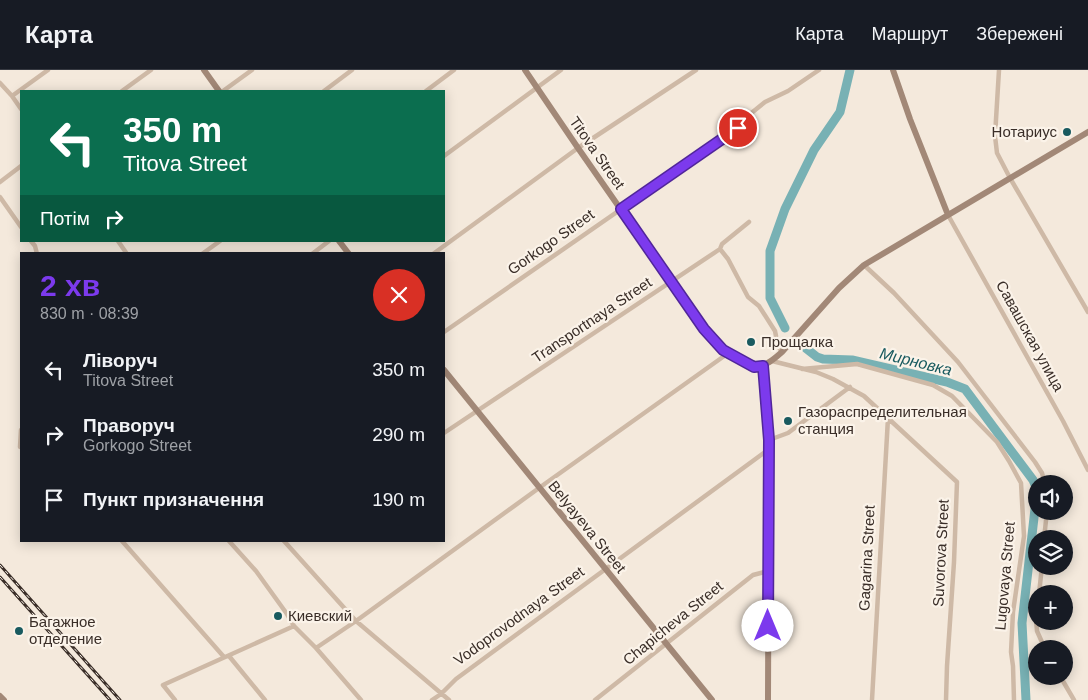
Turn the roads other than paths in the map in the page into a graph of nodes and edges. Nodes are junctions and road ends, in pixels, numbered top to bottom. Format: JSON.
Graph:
{"nodes":[{"id":1,"x":48,"y":70,"type":"edge"},
{"id":2,"x":151,"y":70,"type":"edge"},
{"id":3,"x":204,"y":70,"type":"edge"},
{"id":4,"x":252,"y":70,"type":"edge"},
{"id":5,"x":352,"y":70,"type":"edge"},
{"id":6,"x":454,"y":70,"type":"edge"},
{"id":7,"x":525,"y":70,"type":"edge"},
{"id":8,"x":561,"y":70,"type":"edge"},
{"id":9,"x":696,"y":70,"type":"edge"},
{"id":10,"x":819,"y":70,"type":"edge"},
{"id":11,"x":894,"y":70,"type":"edge"},
{"id":12,"x":999,"y":70,"type":"edge"},
{"id":13,"x":0,"y":83,"type":"edge"},
{"id":14,"x":537,"y":87,"type":"junction"},
{"id":15,"x":20,"y":90,"type":"edge"},
{"id":16,"x":20,"y":90,"type":"edge"},
{"id":17,"x":123,"y":90,"type":"edge"},
{"id":18,"x":220,"y":90,"type":"edge"},
{"id":19,"x":222,"y":90,"type":"edge"},
{"id":20,"x":325,"y":90,"type":"edge"},
{"id":21,"x":427,"y":90,"type":"edge"},
{"id":22,"x":12,"y":96,"type":"junction"},
{"id":23,"x":20,"y":108,"type":"edge"},
{"id":24,"x":1088,"y":132,"type":"edge"},
{"id":25,"x":578,"y":148,"type":"junction"},
{"id":26,"x":445,"y":155,"type":"edge"},
{"id":27,"x":20,"y":167,"type":"edge"},
{"id":28,"x":1010,"y":178,"type":"junction"},
{"id":29,"x":0,"y":182,"type":"edge"},
{"id":30,"x":0,"y":197,"type":"edge"},
{"id":31,"x":621,"y":209,"type":"junction"},
{"id":32,"x":948,"y":215,"type":"junction"},
{"id":33,"x":749,"y":222,"type":"dead end"},
{"id":34,"x":20,"y":226,"type":"edge"},
{"id":35,"x":219,"y":242,"type":"edge"},
{"id":36,"x":327,"y":242,"type":"edge"},
{"id":37,"x":340,"y":242,"type":"edge"},
{"id":38,"x":720,"y":249,"type":"junction"},
{"id":39,"x":205,"y":252,"type":"edge"},
{"id":40,"x":314,"y":252,"type":"edge"},
{"id":41,"x":347,"y":252,"type":"edge"},
{"id":42,"x":436,"y":252,"type":"edge"},
{"id":43,"x":864,"y":265,"type":"junction"},
{"id":44,"x":671,"y":281,"type":"junction"},
{"id":45,"x":1088,"y":312,"type":"edge"},
{"id":46,"x":445,"y":331,"type":"edge"},
{"id":47,"x":782,"y":352,"type":"junction"},
{"id":48,"x":727,"y":354,"type":"junction"},
{"id":49,"x":772,"y":360,"type":"junction"},
{"id":50,"x":763,"y":366,"type":"junction"},
{"id":51,"x":802,"y":369,"type":"junction"},
{"id":52,"x":445,"y":371,"type":"edge"},
{"id":53,"x":850,"y":387,"type":"junction"},
{"id":54,"x":477,"y":411,"type":"junction"},
{"id":55,"x":888,"y":418,"type":"junction"},
{"id":56,"x":445,"y":432,"type":"edge"},
{"id":57,"x":769,"y":440,"type":"junction"},
{"id":58,"x":769,"y":449,"type":"junction"},
{"id":59,"x":1088,"y":470,"type":"edge"},
{"id":60,"x":1043,"y":475,"type":"edge"},
{"id":61,"x":539,"y":488,"type":"junction"},
{"id":62,"x":123,"y":542,"type":"edge"},
{"id":63,"x":230,"y":542,"type":"edge"},
{"id":64,"x":285,"y":542,"type":"edge"},
{"id":65,"x":605,"y":569,"type":"junction"},
{"id":66,"x":768,"y":571,"type":"junction"},
{"id":67,"x":356,"y":621,"type":"junction"},
{"id":68,"x":294,"y":626,"type":"junction"},
{"id":69,"x":666,"y":644,"type":"junction"},
{"id":70,"x":316,"y":648,"type":"junction"},
{"id":71,"x":226,"y":656,"type":"junction"},
{"id":72,"x":1065,"y":685,"type":"edge"},
{"id":73,"x":441,"y":694,"type":"junction"},
{"id":74,"x":0,"y":696,"type":"edge"},
{"id":75,"x":4,"y":700,"type":"edge"},
{"id":76,"x":175,"y":700,"type":"edge"},
{"id":77,"x":265,"y":700,"type":"edge"},
{"id":78,"x":361,"y":700,"type":"edge"},
{"id":79,"x":432,"y":700,"type":"edge"},
{"id":80,"x":448,"y":700,"type":"edge"},
{"id":81,"x":595,"y":700,"type":"edge"},
{"id":82,"x":712,"y":700,"type":"edge"},
{"id":83,"x":768,"y":700,"type":"edge"},
{"id":84,"x":872,"y":700,"type":"edge"},
{"id":85,"x":946,"y":700,"type":"edge"},
{"id":86,"x":1014,"y":700,"type":"edge"},
{"id":87,"x":1074,"y":700,"type":"edge"}],
"edges":[{"from":1,"to":15,"type":"street"},
{"from":2,"to":17,"type":"street"},
{"from":3,"to":18,"type":"main road"},
{"from":4,"to":19,"type":"street"},
{"from":5,"to":20,"type":"street"},
{"from":6,"to":21,"type":"street"},
{"from":7,"to":14,"type":"main road","name":"Titova Street"},
{"from":8,"to":14,"type":"street"},
{"from":9,"to":25,"type":"street"},
{"from":10,"to":31,"type":"street","name":"Gorkogo Street"},
{"from":11,"to":32,"type":"main road"},
{"from":12,"to":28,"type":"street"},
{"from":13,"to":22,"type":"street"},
{"from":14,"to":25,"type":"main road","name":"Titova Street"},
{"from":14,"to":26,"type":"street"},
{"from":16,"to":22,"type":"street"},
{"from":22,"to":23,"type":"street"},
{"from":24,"to":28,"type":"main road"},
{"from":25,"to":31,"type":"main road","name":"Titova Street"},
{"from":25,"to":42,"type":"street"},
{"from":27,"to":29,"type":"street"},
{"from":28,"to":32,"type":"main road"},
{"from":28,"to":45,"type":"street"},
{"from":30,"to":34,"type":"street"},
{"from":31,"to":44,"type":"main road","name":"Titova Street"},
{"from":31,"to":46,"type":"street","name":"Gorkogo Street"},
{"from":32,"to":43,"type":"main road"},
{"from":32,"to":59,"type":"street","name":"Савашская улица"},
{"from":33,"to":38,"type":"street","name":"Transportnaya Street"},
{"from":35,"to":39,"type":"street"},
{"from":36,"to":40,"type":"street"},
{"from":37,"to":41,"type":"main road"},
{"from":38,"to":44,"type":"street","name":"Transportnaya Street"},
{"from":38,"to":47,"type":"street"},
{"from":43,"to":47,"type":"main road"},
{"from":43,"to":60,"type":"street"},
{"from":44,"to":48,"type":"main road","name":"Titova Street"},
{"from":44,"to":54,"type":"street","name":"Transportnaya Street"},
{"from":47,"to":49,"type":"main road"},
{"from":48,"to":50,"type":"main road","name":"Titova Street"},
{"from":48,"to":61,"type":"street"},
{"from":49,"to":50,"type":"main road"},
{"from":49,"to":51,"type":"street","name":"Suvorova Street"},
{"from":50,"to":57,"type":"main road"},
{"from":51,"to":53,"type":"street","name":"Suvorova Street"},
{"from":51,"to":86,"type":"street","name":"Lugovaya Street"},
{"from":52,"to":54,"type":"main road","name":"Belyayeva Street"},
{"from":53,"to":55,"type":"street","name":"Suvorova Street"},
{"from":53,"to":57,"type":"street"},
{"from":54,"to":56,"type":"street","name":"Transportnaya Street"},
{"from":54,"to":61,"type":"main road","name":"Belyayeva Street"},
{"from":55,"to":84,"type":"street","name":"Gagarina Street"},
{"from":55,"to":85,"type":"street","name":"Suvorova Street"},
{"from":57,"to":58,"type":"main road"},
{"from":58,"to":65,"type":"street","name":"Vodoprovodnaya Street"},
{"from":58,"to":66,"type":"main road"},
{"from":61,"to":65,"type":"main road","name":"Belyayeva Street"},
{"from":61,"to":67,"type":"street"},
{"from":62,"to":71,"type":"street"},
{"from":63,"to":68,"type":"street"},
{"from":64,"to":67,"type":"street"},
{"from":65,"to":69,"type":"main road","name":"Belyayeva Street"},
{"from":65,"to":73,"type":"street","name":"Vodoprovodnaya Street"},
{"from":66,"to":69,"type":"street","name":"Chapicheva Street"},
{"from":66,"to":83,"type":"main road"},
{"from":67,"to":70,"type":"street"},
{"from":67,"to":73,"type":"street"},
{"from":68,"to":70,"type":"street"},
{"from":68,"to":71,"type":"street"},
{"from":69,"to":81,"type":"street","name":"Chapicheva Street"},
{"from":69,"to":82,"type":"main road","name":"Belyayeva Street"},
{"from":70,"to":78,"type":"street"},
{"from":71,"to":76,"type":"street"},
{"from":71,"to":77,"type":"street"},
{"from":72,"to":87,"type":"street"},
{"from":73,"to":79,"type":"street","name":"Vodoprovodnaya Street"},
{"from":73,"to":80,"type":"street"},
{"from":74,"to":75,"type":"main road"}]}
